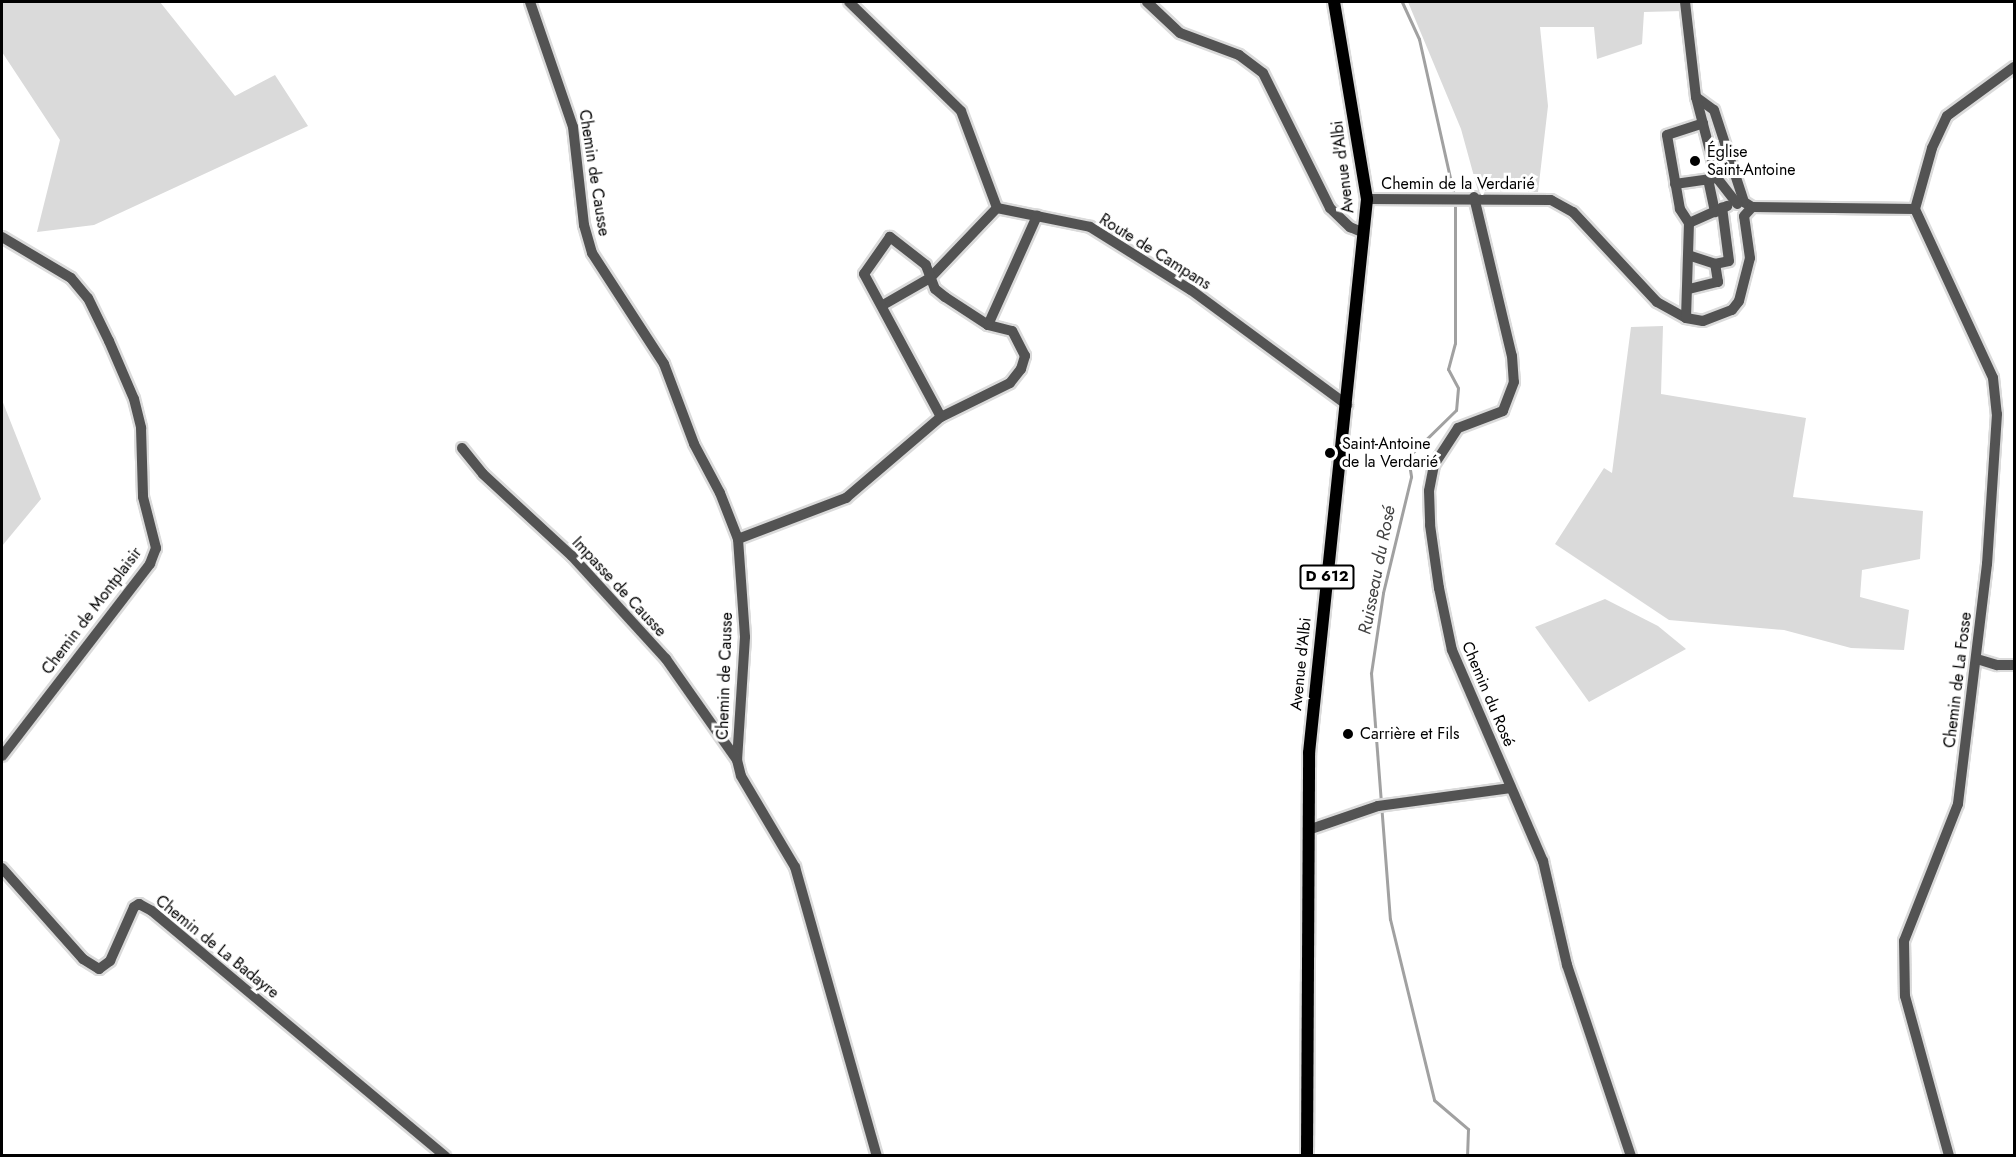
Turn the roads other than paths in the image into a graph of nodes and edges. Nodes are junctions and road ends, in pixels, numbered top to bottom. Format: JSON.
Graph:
{"nodes":[{"id":1,"x":530,"y":2,"type":"edge"},
{"id":2,"x":849,"y":2,"type":"edge"},
{"id":3,"x":1147,"y":2,"type":"edge"},
{"id":4,"x":1334,"y":2,"type":"edge"},
{"id":5,"x":1685,"y":2,"type":"edge"},
{"id":6,"x":2014,"y":67,"type":"edge"},
{"id":7,"x":1696,"y":98,"type":"junction"},
{"id":8,"x":1703,"y":123,"type":"junction"},
{"id":9,"x":1713,"y":178,"type":"junction"},
{"id":10,"x":1676,"y":184,"type":"junction"},
{"id":11,"x":1474,"y":197,"type":"junction"},
{"id":12,"x":1366,"y":199,"type":"junction"},
{"id":13,"x":1744,"y":204,"type":"junction"},
{"id":14,"x":997,"y":208,"type":"junction"},
{"id":15,"x":1915,"y":208,"type":"junction"},
{"id":16,"x":1718,"y":210,"type":"junction"},
{"id":17,"x":1037,"y":216,"type":"junction"},
{"id":18,"x":1689,"y":223,"type":"junction"},
{"id":19,"x":1364,"y":233,"type":"junction"},
{"id":20,"x":2,"y":237,"type":"edge"},
{"id":21,"x":1691,"y":256,"type":"junction"},
{"id":22,"x":1715,"y":264,"type":"junction"},
{"id":23,"x":930,"y":278,"type":"junction"},
{"id":24,"x":1689,"y":289,"type":"junction"},
{"id":25,"x":883,"y":305,"type":"junction"},
{"id":26,"x":1686,"y":318,"type":"junction"},
{"id":27,"x":988,"y":325,"type":"junction"},
{"id":28,"x":1347,"y":405,"type":"junction"},
{"id":29,"x":941,"y":417,"type":"junction"},
{"id":30,"x":462,"y":448,"type":"dead end"},
{"id":31,"x":738,"y":539,"type":"junction"},
{"id":32,"x":1977,"y":659,"type":"junction"},
{"id":33,"x":2014,"y":665,"type":"edge"},
{"id":34,"x":2,"y":756,"type":"edge"},
{"id":35,"x":737,"y":760,"type":"junction"},
{"id":36,"x":1511,"y":788,"type":"junction"},
{"id":37,"x":1308,"y":830,"type":"junction"},
{"id":38,"x":2,"y":868,"type":"edge"},
{"id":39,"x":445,"y":1155,"type":"edge"},
{"id":40,"x":877,"y":1155,"type":"edge"},
{"id":41,"x":1307,"y":1155,"type":"edge"},
{"id":42,"x":1631,"y":1155,"type":"edge"},
{"id":43,"x":1949,"y":1155,"type":"edge"}],
"edges":[{"from":1,"to":31,"type":"street","name":"Chemin de Causse"},
{"from":2,"to":14,"type":"street"},
{"from":3,"to":19,"type":"street"},
{"from":4,"to":12,"type":"main road","name":"Avenue d'Albi","number":"D 612"},
{"from":5,"to":7,"type":"street"},
{"from":6,"to":15,"type":"street"},
{"from":7,"to":8,"type":"street"},
{"from":7,"to":13,"type":"street"},
{"from":8,"to":9,"type":"street"},
{"from":8,"to":10,"type":"street"},
{"from":9,"to":10,"type":"street"},
{"from":9,"to":13,"type":"street"},
{"from":9,"to":16,"type":"street"},
{"from":10,"to":18,"type":"street"},
{"from":11,"to":12,"type":"street","name":"Chemin de la Verdarié"},
{"from":11,"to":26,"type":"street","name":"Chemin de la Verdarié"},
{"from":11,"to":36,"type":"street","name":"Chemin du Rosé"},
{"from":12,"to":19,"type":"main road","name":"Avenue d'Albi","number":"D 612"},
{"from":13,"to":15,"type":"street"},
{"from":13,"to":16,"type":"street"},
{"from":13,"to":26,"type":"street"},
{"from":14,"to":17,"type":"street","name":"Route de Campans"},
{"from":14,"to":23,"type":"street"},
{"from":15,"to":32,"type":"street","name":"Chemin de La Fosse"},
{"from":16,"to":18,"type":"street"},
{"from":16,"to":22,"type":"street"},
{"from":17,"to":27,"type":"street"},
{"from":17,"to":28,"type":"street","name":"Route de Campans"},
{"from":18,"to":21,"type":"street"},
{"from":19,"to":28,"type":"main road","name":"Avenue d'Albi","number":"D 612"},
{"from":20,"to":34,"type":"street","name":"Chemin de Montplaisir"},
{"from":21,"to":22,"type":"street"},
{"from":21,"to":24,"type":"street"},
{"from":22,"to":24,"type":"street"},
{"from":23,"to":25,"type":"street"},
{"from":23,"to":25,"type":"street"},
{"from":23,"to":27,"type":"street"},
{"from":24,"to":26,"type":"street"},
{"from":25,"to":29,"type":"street"},
{"from":27,"to":29,"type":"street"},
{"from":28,"to":37,"type":"main road","name":"Avenue d'Albi","number":"D 612"},
{"from":29,"to":31,"type":"street"},
{"from":30,"to":35,"type":"street","name":"Impasse de Causse"},
{"from":31,"to":35,"type":"street","name":"Chemin de Causse"},
{"from":32,"to":33,"type":"street"},
{"from":32,"to":43,"type":"street","name":"Chemin de La Fosse"},
{"from":35,"to":40,"type":"street","name":"Chemin de Causse"},
{"from":36,"to":37,"type":"street"},
{"from":36,"to":42,"type":"street","name":"Chemin du Rosé"},
{"from":37,"to":41,"type":"main road","name":"Avenue d'Albi","number":"D 612"},
{"from":38,"to":39,"type":"street","name":"Chemin de La Badayre"}]}
